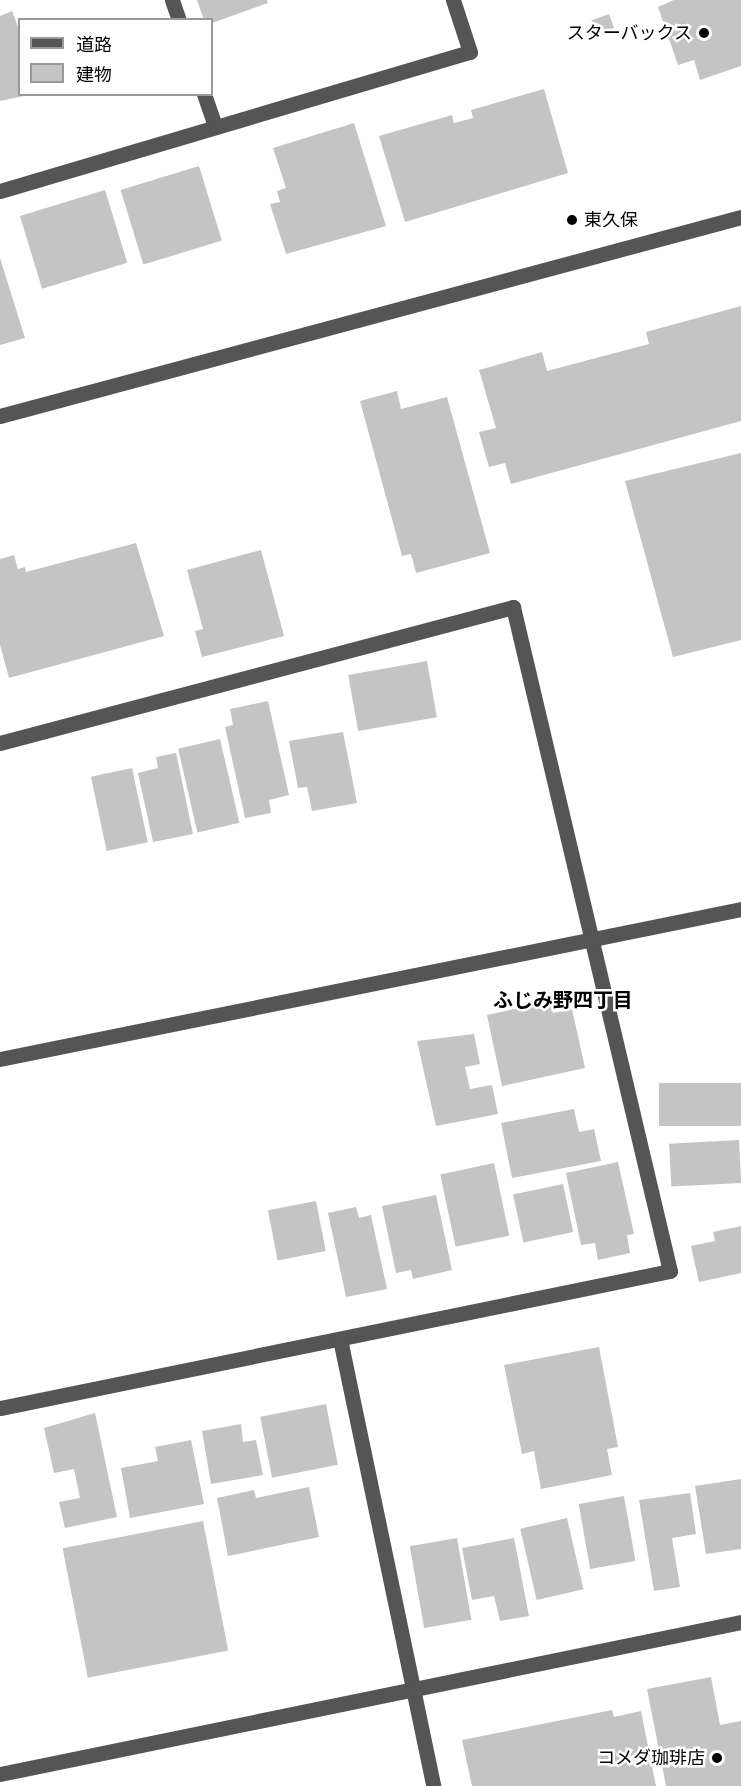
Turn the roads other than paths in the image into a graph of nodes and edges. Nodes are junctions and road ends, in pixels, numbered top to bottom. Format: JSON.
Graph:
{"nodes":[{"id":1,"x":172,"y":0,"type":"edge"},
{"id":2,"x":453,"y":0,"type":"edge"},
{"id":3,"x":178,"y":18,"type":"edge"},
{"id":4,"x":205,"y":96,"type":"edge"},
{"id":5,"x":215,"y":126,"type":"junction"},
{"id":6,"x":0,"y":191,"type":"edge"},
{"id":7,"x":741,"y":217,"type":"edge"},
{"id":8,"x":0,"y":416,"type":"edge"},
{"id":9,"x":0,"y":743,"type":"edge"},
{"id":10,"x":741,"y":909,"type":"edge"},
{"id":11,"x":592,"y":938,"type":"junction"},
{"id":12,"x":0,"y":1059,"type":"edge"},
{"id":13,"x":340,"y":1339,"type":"junction"},
{"id":14,"x":0,"y":1408,"type":"edge"},
{"id":15,"x":741,"y":1622,"type":"edge"},
{"id":16,"x":415,"y":1691,"type":"junction"},
{"id":17,"x":0,"y":1774,"type":"edge"},
{"id":18,"x":434,"y":1786,"type":"edge"}],
"edges":[{"from":1,"to":3,"type":"street"},
{"from":2,"to":5,"type":"street"},
{"from":4,"to":5,"type":"street"},
{"from":5,"to":6,"type":"street"},
{"from":7,"to":8,"type":"street"},
{"from":9,"to":11,"type":"street"},
{"from":10,"to":11,"type":"street"},
{"from":11,"to":12,"type":"street"},
{"from":11,"to":13,"type":"street"},
{"from":13,"to":14,"type":"street"},
{"from":13,"to":16,"type":"street"},
{"from":15,"to":16,"type":"street"},
{"from":16,"to":17,"type":"street"},
{"from":16,"to":18,"type":"street"}]}
